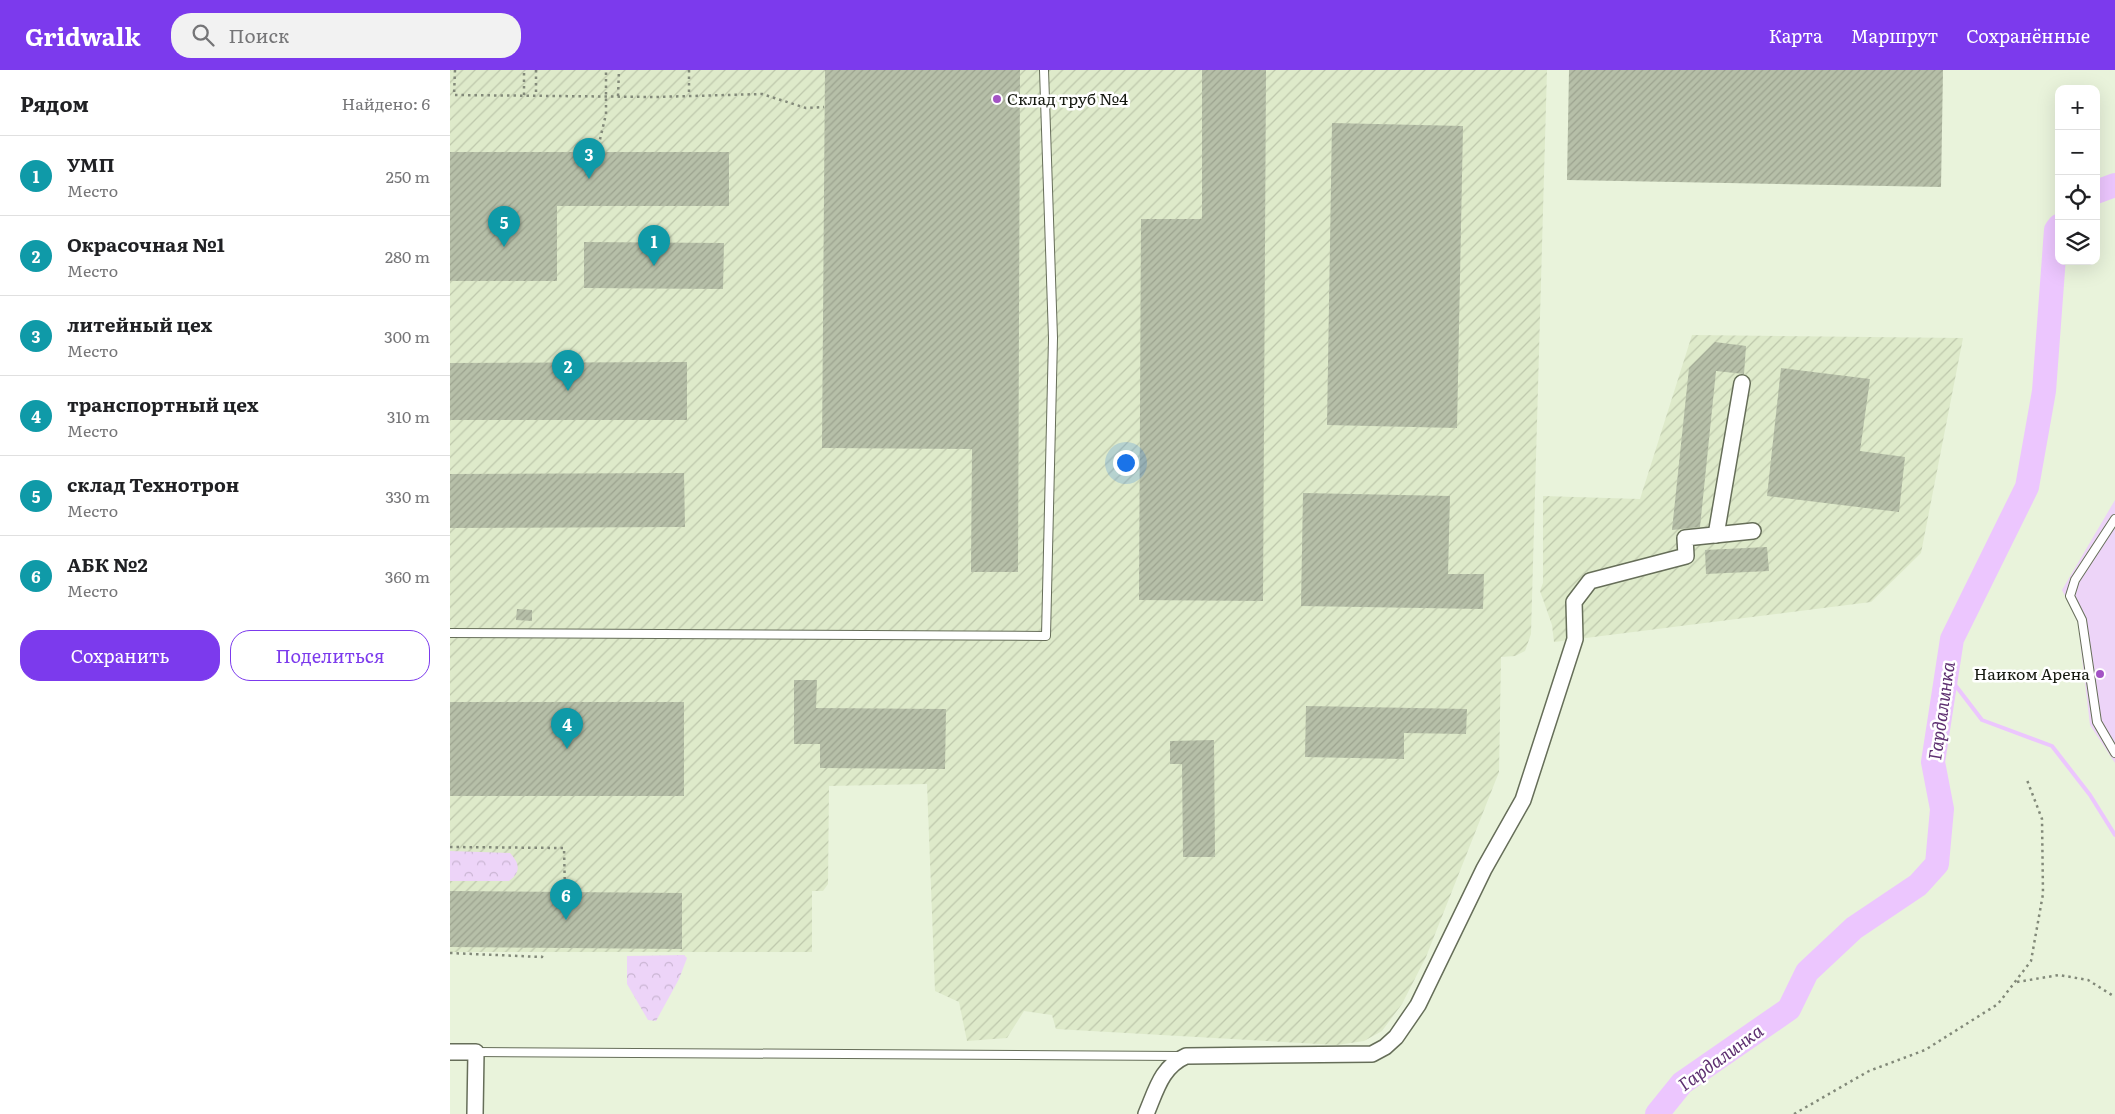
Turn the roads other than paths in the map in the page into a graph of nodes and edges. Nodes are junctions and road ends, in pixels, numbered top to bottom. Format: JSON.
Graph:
{"nodes":[{"id":1,"x":1044,"y":70,"type":"edge"},
{"id":2,"x":1742,"y":383,"type":"dead end"},
{"id":3,"x":2115,"y":519,"type":"edge"},
{"id":4,"x":1753,"y":531,"type":"dead end"},
{"id":5,"x":1716,"y":535,"type":"junction"},
{"id":6,"x":450,"y":633,"type":"edge"},
{"id":7,"x":2115,"y":753,"type":"edge"},
{"id":8,"x":450,"y":1052,"type":"edge"},
{"id":9,"x":476,"y":1052,"type":"junction"},
{"id":10,"x":1186,"y":1056,"type":"junction"},
{"id":11,"x":475,"y":1114,"type":"edge"},
{"id":12,"x":1146,"y":1114,"type":"edge"}],
"edges":[{"from":1,"to":6,"type":"lane"},
{"from":2,"to":5,"type":"street"},
{"from":3,"to":7,"type":"lane"},
{"from":4,"to":5,"type":"street"},
{"from":5,"to":10,"type":"street"},
{"from":8,"to":9,"type":"street"},
{"from":9,"to":10,"type":"lane"},
{"from":9,"to":11,"type":"street"},
{"from":10,"to":12,"type":"street"}]}
